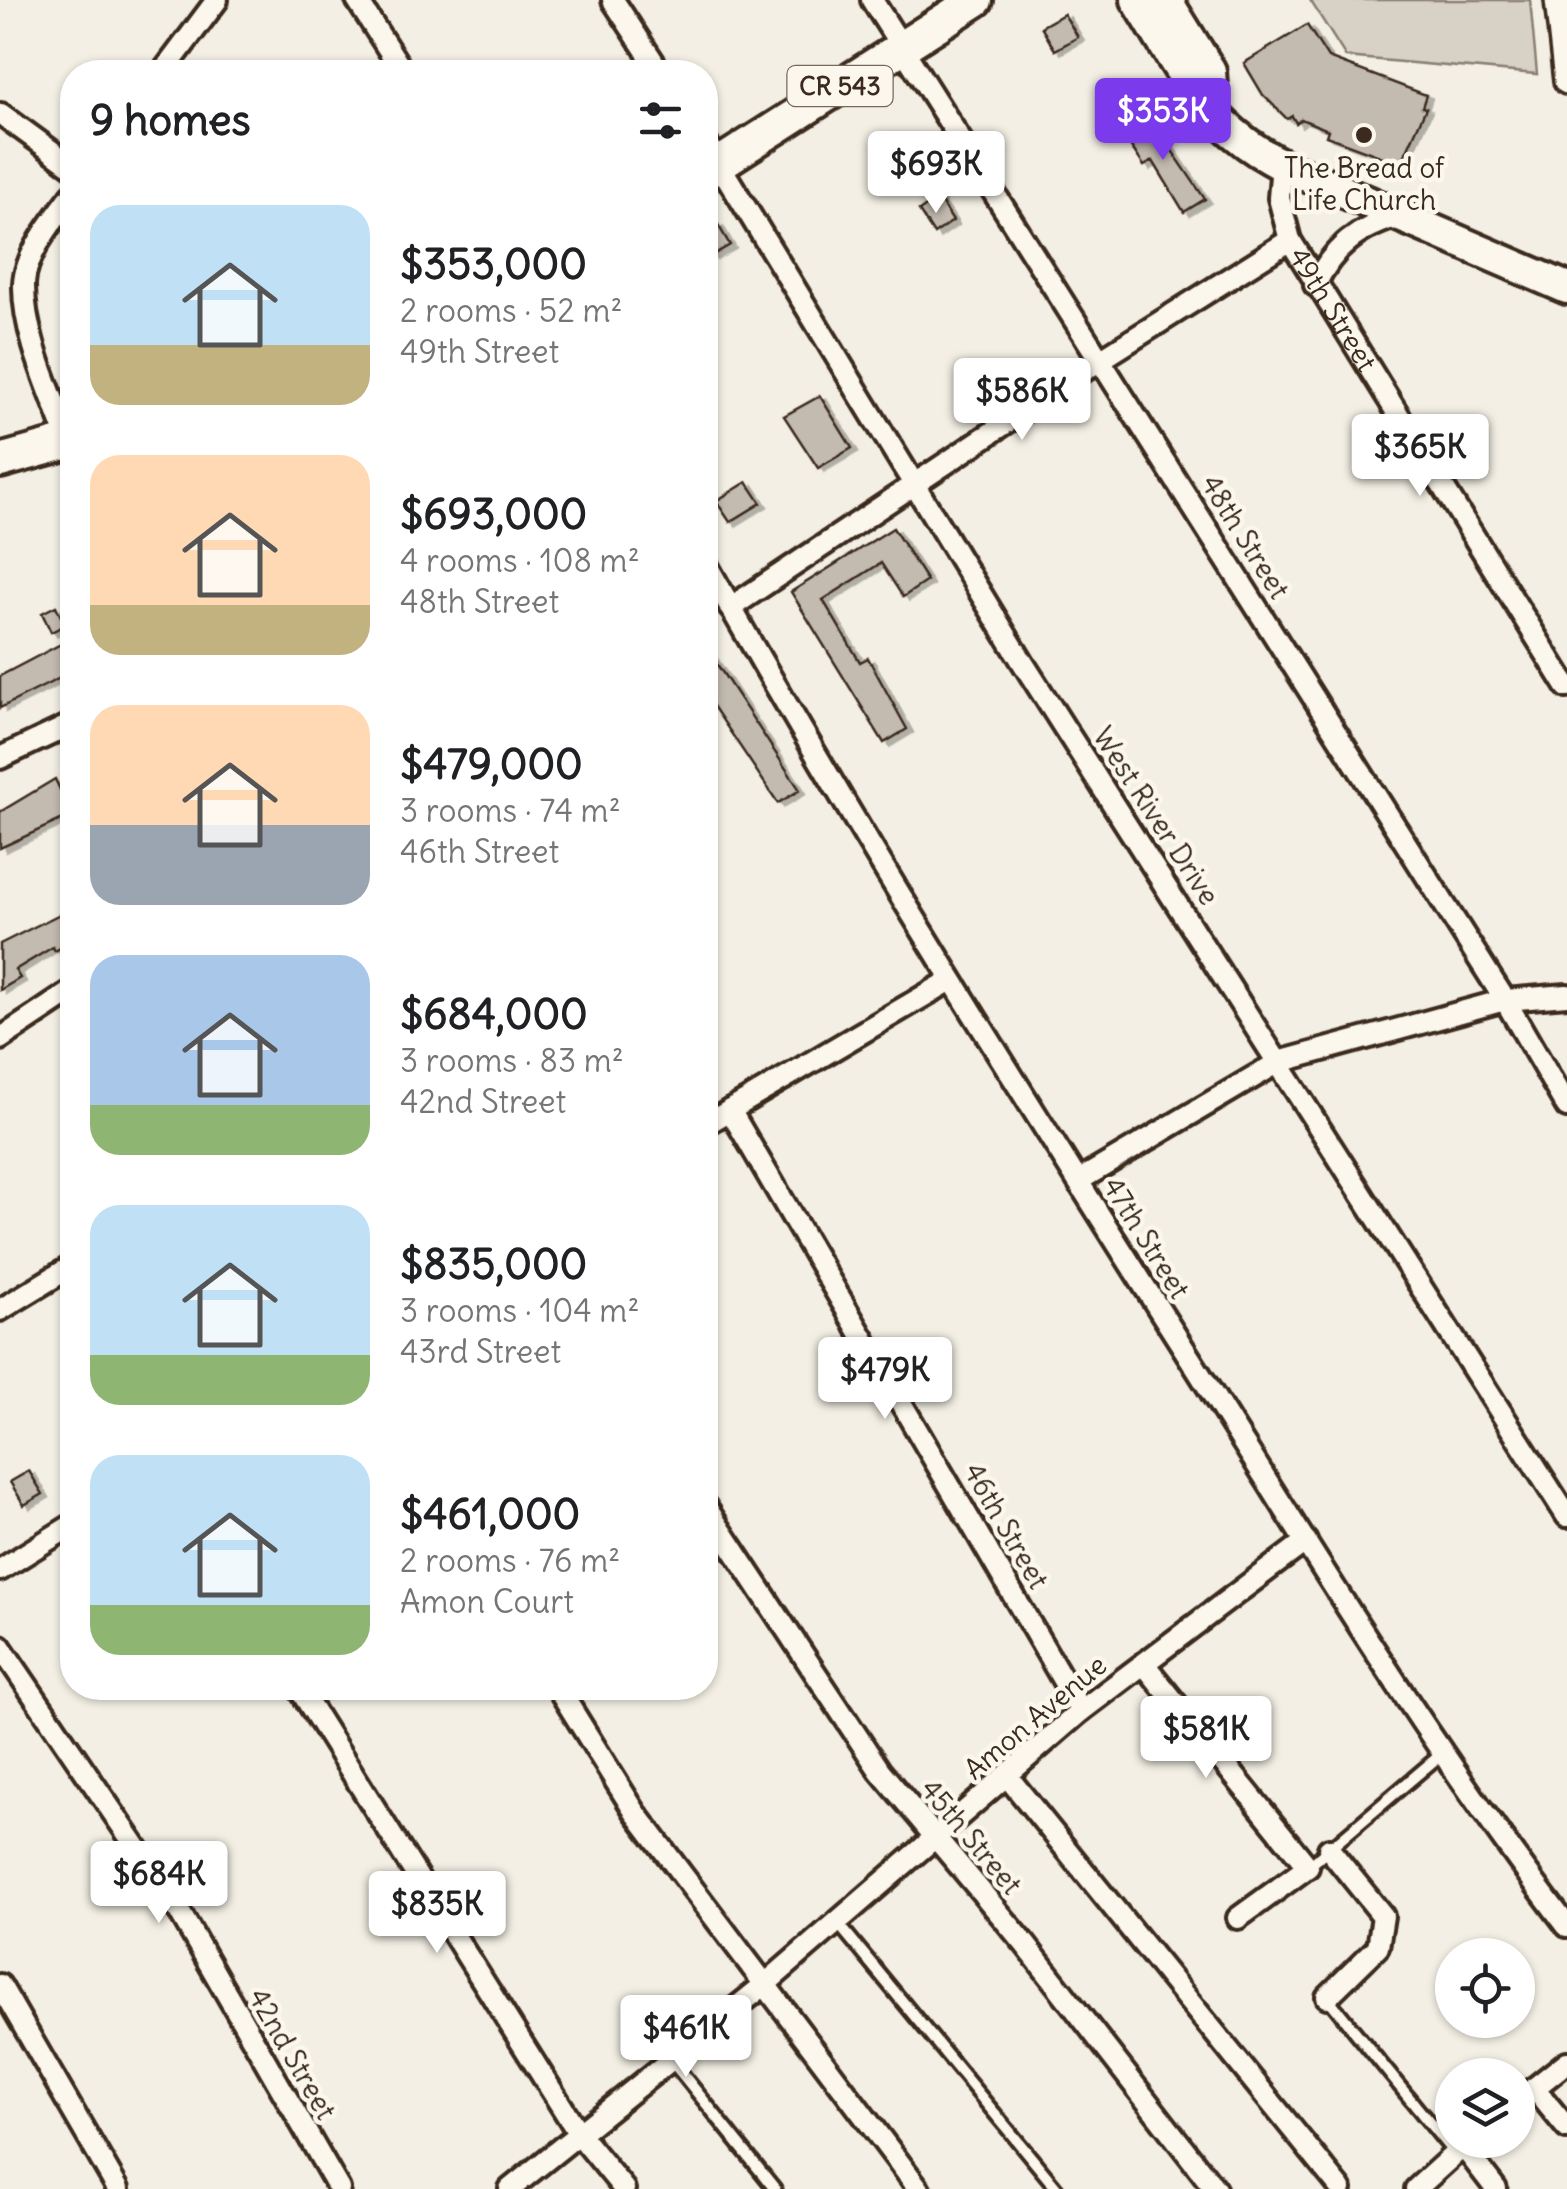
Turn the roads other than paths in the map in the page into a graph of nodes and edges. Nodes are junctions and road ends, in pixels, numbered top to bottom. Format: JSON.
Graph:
{"nodes":[{"id":1,"x":217,"y":0,"type":"edge"},
{"id":2,"x":356,"y":0,"type":"edge"},
{"id":3,"x":613,"y":0,"type":"edge"},
{"id":4,"x":872,"y":0,"type":"edge"},
{"id":5,"x":976,"y":0,"type":"edge"},
{"id":6,"x":1137,"y":0,"type":"edge"},
{"id":7,"x":1165,"y":0,"type":"edge"},
{"id":8,"x":1558,"y":0,"type":"edge"},
{"id":9,"x":1564,"y":28,"type":"edge"},
{"id":10,"x":901,"y":46,"type":"junction"},
{"id":11,"x":173,"y":60,"type":"edge"},
{"id":12,"x":395,"y":60,"type":"edge"},
{"id":13,"x":652,"y":60,"type":"edge"},
{"id":14,"x":1567,"y":82,"type":"edge"},
{"id":15,"x":2,"y":114,"type":"edge"},
{"id":16,"x":1212,"y":116,"type":"junction"},
{"id":17,"x":718,"y":154,"type":"edge"},
{"id":18,"x":60,"y":157,"type":"edge"},
{"id":19,"x":1282,"y":165,"type":"junction"},
{"id":20,"x":718,"y":172,"type":"edge"},
{"id":21,"x":60,"y":212,"type":"edge"},
{"id":22,"x":1398,"y":216,"type":"junction"},
{"id":23,"x":1290,"y":240,"type":"junction"},
{"id":24,"x":1316,"y":285,"type":"junction"},
{"id":25,"x":1567,"y":288,"type":"edge"},
{"id":26,"x":1100,"y":360,"type":"junction"},
{"id":27,"x":60,"y":413,"type":"edge"},
{"id":28,"x":60,"y":445,"type":"edge"},
{"id":29,"x":0,"y":461,"type":"edge"},
{"id":30,"x":915,"y":484,"type":"junction"},
{"id":31,"x":718,"y":586,"type":"edge"},
{"id":32,"x":730,"y":608,"type":"junction"},
{"id":33,"x":1567,"y":687,"type":"edge"},
{"id":34,"x":60,"y":730,"type":"edge"},
{"id":35,"x":0,"y":758,"type":"edge"},
{"id":36,"x":952,"y":980,"type":"junction"},
{"id":37,"x":1567,"y":995,"type":"edge"},
{"id":38,"x":60,"y":1000,"type":"edge"},
{"id":39,"x":1505,"y":1000,"type":"junction"},
{"id":40,"x":0,"y":1040,"type":"edge"},
{"id":41,"x":1279,"y":1062,"type":"junction"},
{"id":42,"x":1567,"y":1107,"type":"edge"},
{"id":43,"x":730,"y":1110,"type":"junction"},
{"id":44,"x":718,"y":1118,"type":"edge"},
{"id":45,"x":1078,"y":1181,"type":"junction"},
{"id":46,"x":60,"y":1273,"type":"edge"},
{"id":47,"x":0,"y":1310,"type":"edge"},
{"id":48,"x":1567,"y":1516,"type":"edge"},
{"id":49,"x":718,"y":1526,"type":"edge"},
{"id":50,"x":60,"y":1532,"type":"edge"},
{"id":51,"x":1306,"y":1542,"type":"junction"},
{"id":52,"x":0,"y":1570,"type":"edge"},
{"id":53,"x":0,"y":1646,"type":"edge"},
{"id":54,"x":1144,"y":1664,"type":"junction"},
{"id":55,"x":307,"y":1700,"type":"edge"},
{"id":56,"x":565,"y":1700,"type":"edge"},
{"id":57,"x":1081,"y":1711,"type":"junction"},
{"id":58,"x":1445,"y":1752,"type":"junction"},
{"id":59,"x":1007,"y":1776,"type":"junction"},
{"id":60,"x":935,"y":1837,"type":"junction"},
{"id":61,"x":1329,"y":1849,"type":"junction"},
{"id":62,"x":1308,"y":1866,"type":"junction"},
{"id":63,"x":1238,"y":1918,"type":"dead end"},
{"id":64,"x":837,"y":1922,"type":"junction"},
{"id":65,"x":1567,"y":1926,"type":"edge"},
{"id":66,"x":0,"y":1986,"type":"edge"},
{"id":67,"x":763,"y":1986,"type":"junction"},
{"id":68,"x":1327,"y":1997,"type":"joint"},
{"id":69,"x":671,"y":2060,"type":"junction"},
{"id":70,"x":1567,"y":2062,"type":"edge"},
{"id":71,"x":1535,"y":2087,"type":"edge"},
{"id":72,"x":1535,"y":2101,"type":"edge"},
{"id":73,"x":1435,"y":2116,"type":"edge"},
{"id":74,"x":1567,"y":2128,"type":"edge"},
{"id":75,"x":578,"y":2134,"type":"junction"},
{"id":76,"x":1449,"y":2158,"type":"edge"},
{"id":77,"x":1471,"y":2158,"type":"edge"},
{"id":78,"x":118,"y":2189,"type":"edge"},
{"id":79,"x":339,"y":2189,"type":"edge"},
{"id":80,"x":510,"y":2189,"type":"edge"},
{"id":81,"x":624,"y":2189,"type":"edge"},
{"id":82,"x":776,"y":2189,"type":"edge"},
{"id":83,"x":919,"y":2189,"type":"edge"},
{"id":84,"x":1057,"y":2189,"type":"edge"},
{"id":85,"x":1215,"y":2189,"type":"edge"},
{"id":86,"x":1341,"y":2189,"type":"edge"},
{"id":87,"x":1416,"y":2189,"type":"edge"},
{"id":88,"x":1496,"y":2189,"type":"edge"}],
"edges":[{"from":1,"to":11,"type":"street"},
{"from":2,"to":12,"type":"street"},
{"from":3,"to":13,"type":"street"},
{"from":4,"to":10,"type":"street","name":"48th Street"},
{"from":5,"to":10,"type":"main road","number":"CR 543"},
{"from":6,"to":16,"type":"main road"},
{"from":7,"to":16,"type":"main road"},
{"from":8,"to":9,"type":"street"},
{"from":9,"to":14,"type":"street"},
{"from":10,"to":17,"type":"main road","number":"CR 543"},
{"from":10,"to":26,"type":"street","name":"48th Street"},
{"from":15,"to":18,"type":"street"},
{"from":16,"to":19,"type":"main road"},
{"from":19,"to":22,"type":"main road"},
{"from":19,"to":23,"type":"street","name":"49th Street"},
{"from":20,"to":30,"type":"street","name":"West River Drive"},
{"from":21,"to":27,"type":"street"},
{"from":22,"to":24,"type":"street"},
{"from":22,"to":25,"type":"main road"},
{"from":23,"to":24,"type":"street","name":"49th Street"},
{"from":23,"to":26,"type":"street"},
{"from":24,"to":33,"type":"street","name":"49th Street"},
{"from":26,"to":30,"type":"street"},
{"from":26,"to":39,"type":"street","name":"48th Street"},
{"from":28,"to":29,"type":"main road"},
{"from":30,"to":32,"type":"street"},
{"from":30,"to":41,"type":"street","name":"West River Drive"},
{"from":31,"to":32,"type":"street","name":"47th Street"},
{"from":32,"to":36,"type":"street","name":"47th Street"},
{"from":34,"to":35,"type":"street"},
{"from":36,"to":43,"type":"street"},
{"from":36,"to":45,"type":"street","name":"47th Street"},
{"from":37,"to":39,"type":"street"},
{"from":38,"to":40,"type":"street"},
{"from":39,"to":41,"type":"street"},
{"from":39,"to":42,"type":"street","name":"48th Street"},
{"from":41,"to":45,"type":"street"},
{"from":41,"to":48,"type":"street","name":"West River Drive"},
{"from":43,"to":44,"type":"street"},
{"from":43,"to":57,"type":"street","name":"46th Street"},
{"from":45,"to":51,"type":"street","name":"47th Street"},
{"from":46,"to":47,"type":"street"},
{"from":49,"to":60,"type":"street","name":"45th Street"},
{"from":50,"to":52,"type":"street"},
{"from":51,"to":54,"type":"street","name":"Amon Avenue"},
{"from":51,"to":58,"type":"street","name":"47th Street"},
{"from":53,"to":79,"type":"street","name":"42nd Street"},
{"from":54,"to":57,"type":"street","name":"Amon Avenue"},
{"from":54,"to":62,"type":"street"},
{"from":55,"to":75,"type":"street"},
{"from":56,"to":67,"type":"street"},
{"from":57,"to":59,"type":"street","name":"Amon Avenue"},
{"from":58,"to":61,"type":"lane"},
{"from":58,"to":65,"type":"street","name":"47th Street"},
{"from":59,"to":60,"type":"street","name":"Amon Avenue"},
{"from":59,"to":86,"type":"street"},
{"from":60,"to":64,"type":"street","name":"Amon Avenue"},
{"from":60,"to":85,"type":"street","name":"45th Street"},
{"from":61,"to":62,"type":"lane"},
{"from":61,"to":68,"type":"street"},
{"from":62,"to":63,"type":"street"},
{"from":64,"to":67,"type":"street","name":"Amon Avenue"},
{"from":64,"to":84,"type":"lane"},
{"from":66,"to":78,"type":"street"},
{"from":67,"to":69,"type":"street","name":"Amon Avenue"},
{"from":67,"to":83,"type":"street"},
{"from":68,"to":73,"type":"lane"},
{"from":69,"to":75,"type":"street","name":"Amon Avenue"},
{"from":69,"to":82,"type":"lane"},
{"from":70,"to":71,"type":"street"},
{"from":72,"to":74,"type":"street"},
{"from":75,"to":80,"type":"street"},
{"from":75,"to":81,"type":"street"},
{"from":76,"to":87,"type":"street"},
{"from":77,"to":88,"type":"street"}]}
